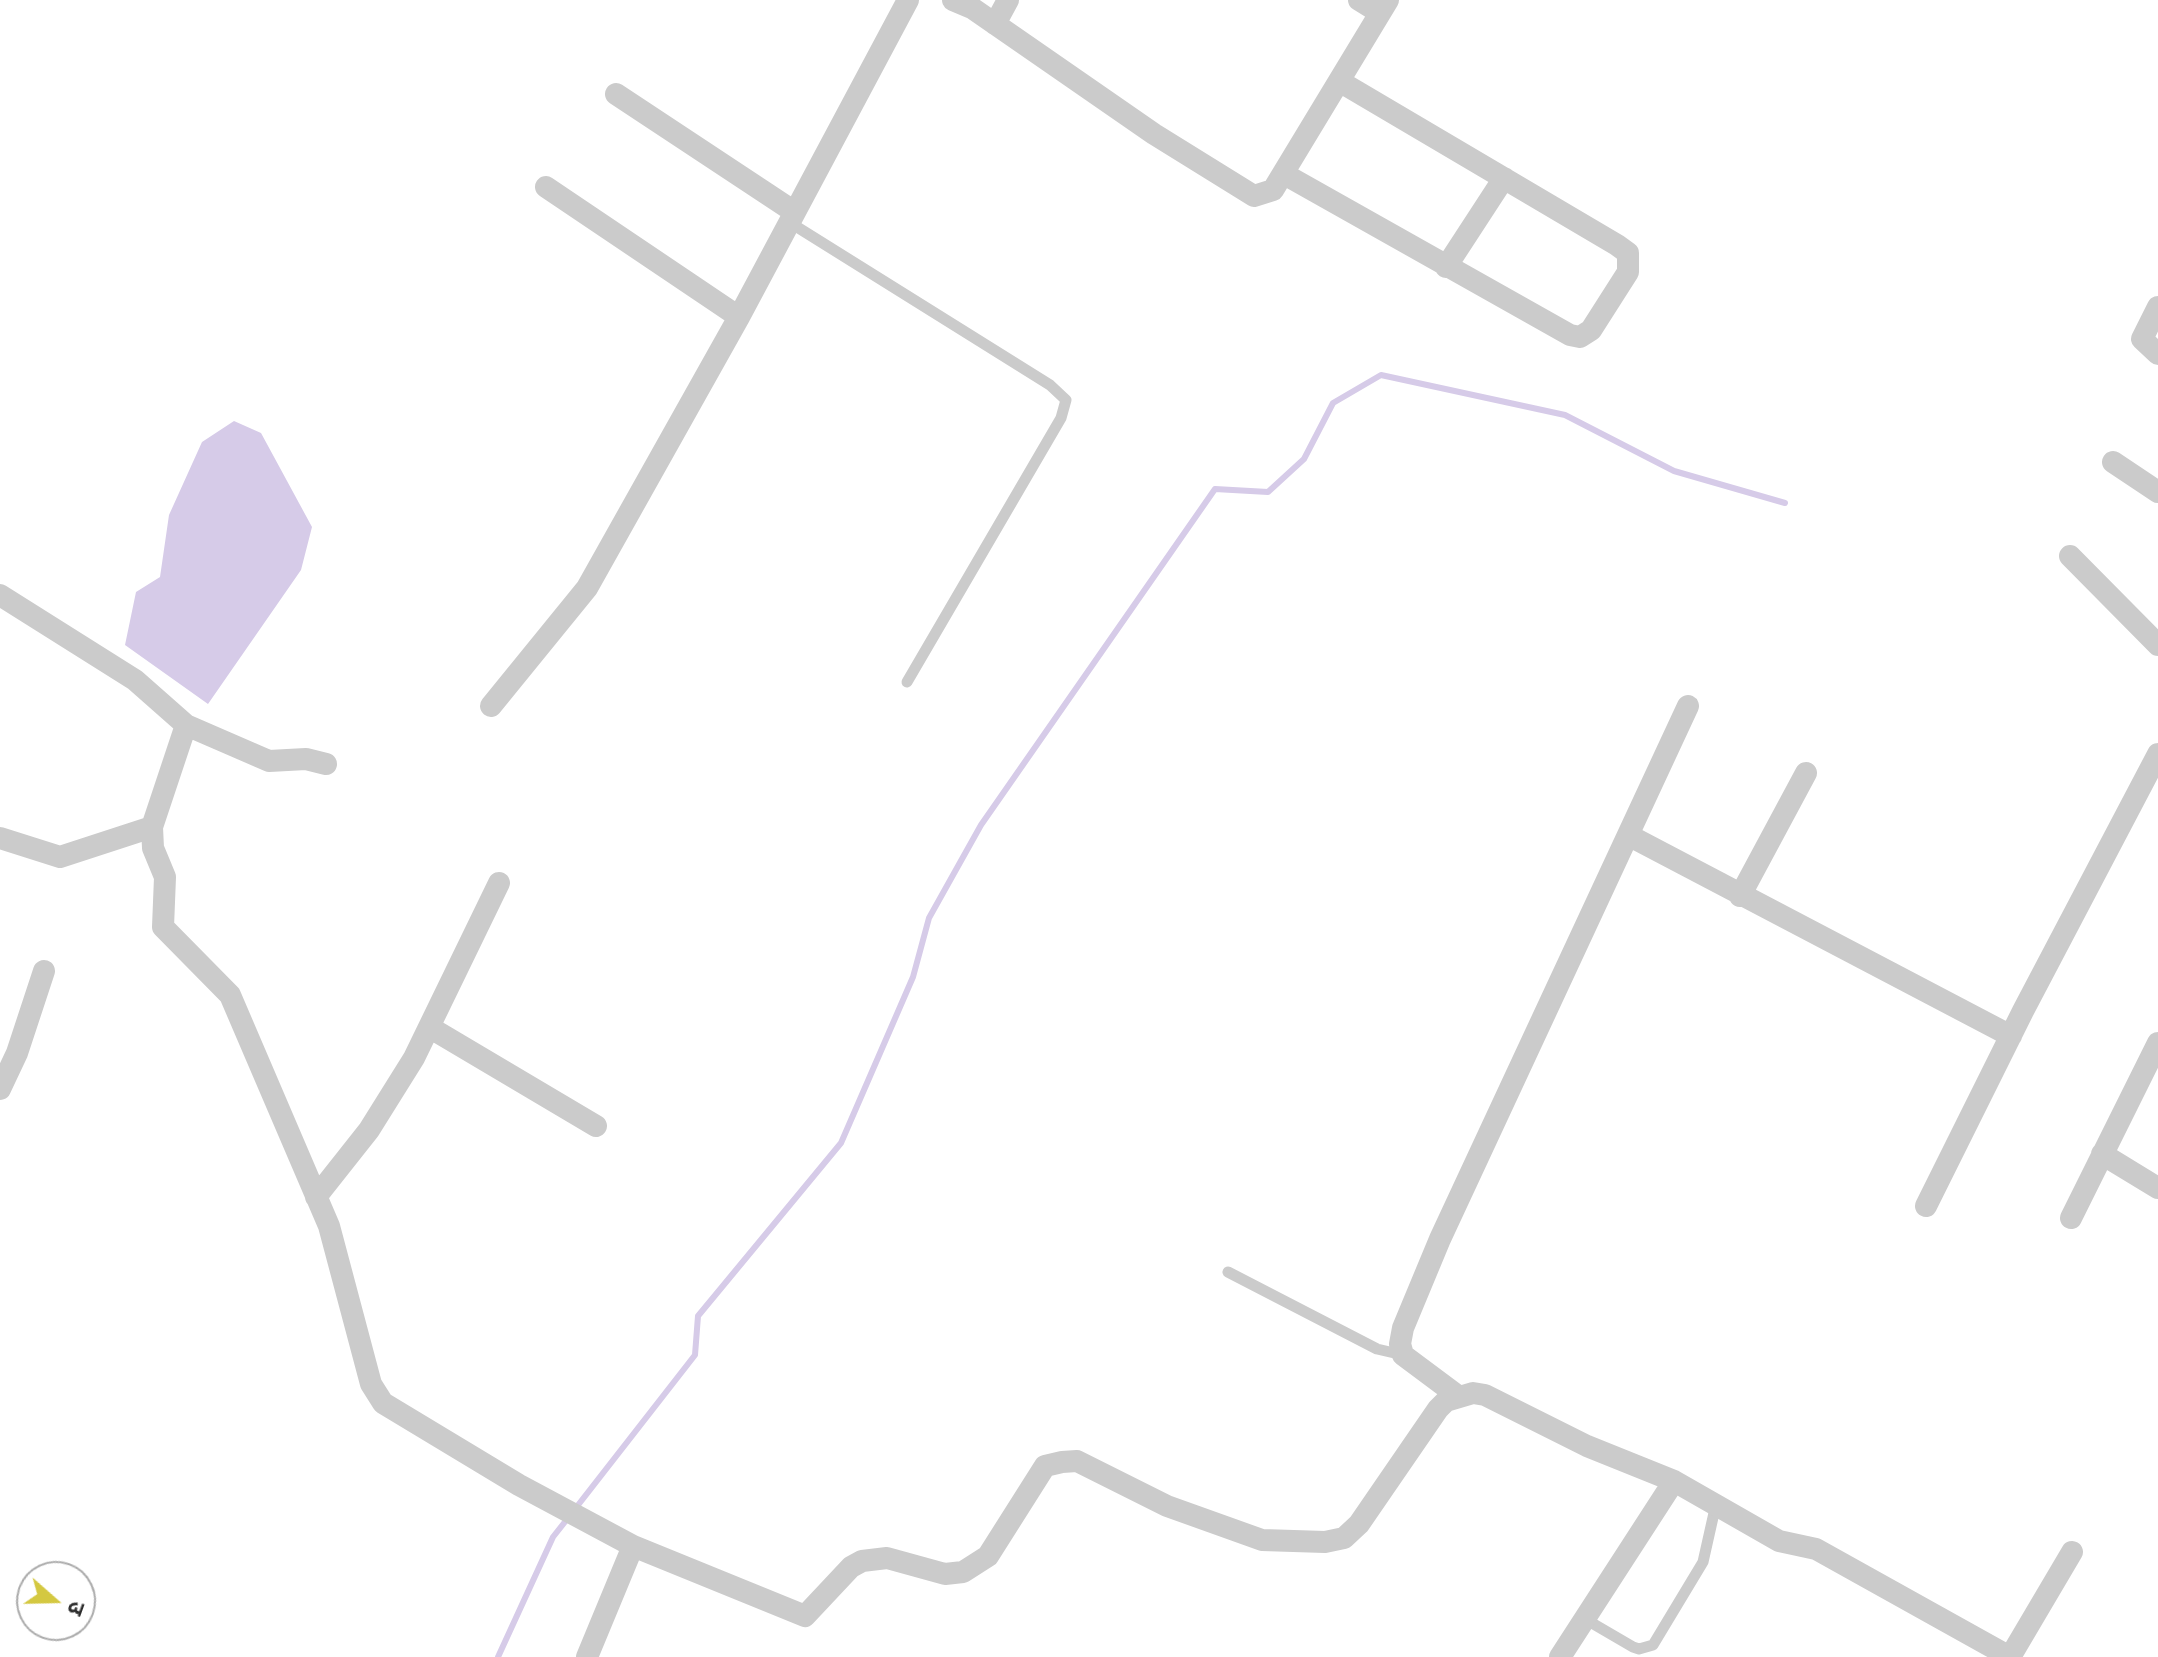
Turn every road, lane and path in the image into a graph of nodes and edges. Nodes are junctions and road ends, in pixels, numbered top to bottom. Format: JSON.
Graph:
{"nodes":[{"id":1,"x":908,"y":0,"type":"edge"},
{"id":2,"x":953,"y":0,"type":"edge"},
{"id":3,"x":1008,"y":0,"type":"edge"},
{"id":4,"x":1359,"y":0,"type":"edge"},
{"id":5,"x":1384,"y":7,"type":"edge"},
{"id":6,"x":995,"y":24,"type":"junction"},
{"id":7,"x":1339,"y":81,"type":"junction"},
{"id":8,"x":616,"y":94,"type":"dead end"},
{"id":9,"x":1284,"y":174,"type":"junction"},
{"id":10,"x":1504,"y":178,"type":"junction"},
{"id":11,"x":546,"y":187,"type":"dead end"},
{"id":12,"x":791,"y":216,"type":"junction"},
{"id":13,"x":1446,"y":267,"type":"junction"},
{"id":14,"x":2158,"y":307,"type":"edge"},
{"id":15,"x":739,"y":317,"type":"junction"},
{"id":16,"x":2158,"y":354,"type":"edge"},
{"id":17,"x":2113,"y":462,"type":"dead end"},
{"id":18,"x":2158,"y":492,"type":"edge"},
{"id":19,"x":2070,"y":556,"type":"dead end"},
{"id":20,"x":0,"y":595,"type":"edge"},
{"id":21,"x":2158,"y":645,"type":"edge"},
{"id":22,"x":907,"y":682,"type":"dead end"},
{"id":23,"x":491,"y":706,"type":"dead end"},
{"id":24,"x":1688,"y":706,"type":"dead end"},
{"id":25,"x":186,"y":725,"type":"junction"},
{"id":26,"x":2158,"y":754,"type":"edge"},
{"id":27,"x":326,"y":764,"type":"dead end"},
{"id":28,"x":1806,"y":773,"type":"dead end"},
{"id":29,"x":152,"y":827,"type":"junction"},
{"id":30,"x":1628,"y":835,"type":"junction"},
{"id":31,"x":0,"y":838,"type":"edge"},
{"id":32,"x":499,"y":883,"type":"dead end"},
{"id":33,"x":1740,"y":896,"type":"junction"},
{"id":34,"x":44,"y":971,"type":"dead end"},
{"id":35,"x":429,"y":1027,"type":"junction"},
{"id":36,"x":2011,"y":1036,"type":"junction"},
{"id":37,"x":2158,"y":1043,"type":"edge"},
{"id":38,"x":0,"y":1089,"type":"edge"},
{"id":39,"x":596,"y":1126,"type":"dead end"},
{"id":40,"x":2102,"y":1154,"type":"junction"},
{"id":41,"x":2158,"y":1188,"type":"edge"},
{"id":42,"x":316,"y":1197,"type":"junction"},
{"id":43,"x":1926,"y":1206,"type":"dead end"},
{"id":44,"x":2071,"y":1218,"type":"dead end"},
{"id":45,"x":1228,"y":1272,"type":"dead end"},
{"id":46,"x":1403,"y":1355,"type":"junction"},
{"id":47,"x":1458,"y":1396,"type":"junction"},
{"id":48,"x":1674,"y":1481,"type":"junction"},
{"id":49,"x":1716,"y":1504,"type":"junction"},
{"id":50,"x":633,"y":1546,"type":"junction"},
{"id":51,"x":2072,"y":1552,"type":"dead end"},
{"id":52,"x":1585,"y":1619,"type":"junction"},
{"id":53,"x":587,"y":1657,"type":"edge"},
{"id":54,"x":1560,"y":1657,"type":"edge"},
{"id":55,"x":2010,"y":1657,"type":"edge"}],
"edges":[{"from":1,"to":12,"type":"street"},
{"from":2,"to":6,"type":"street"},
{"from":3,"to":6,"type":"street"},
{"from":4,"to":5,"type":"street"},
{"from":5,"to":7,"type":"street"},
{"from":6,"to":9,"type":"street"},
{"from":7,"to":9,"type":"street"},
{"from":7,"to":10,"type":"street"},
{"from":8,"to":12,"type":"street"},
{"from":9,"to":13,"type":"street"},
{"from":10,"to":13,"type":"street"},
{"from":10,"to":13,"type":"street"},
{"from":11,"to":15,"type":"street"},
{"from":12,"to":15,"type":"street"},
{"from":12,"to":22,"type":"lane"},
{"from":14,"to":16,"type":"street"},
{"from":15,"to":23,"type":"street"},
{"from":17,"to":18,"type":"street"},
{"from":19,"to":21,"type":"street"},
{"from":20,"to":25,"type":"street"},
{"from":24,"to":30,"type":"street"},
{"from":25,"to":27,"type":"street"},
{"from":25,"to":29,"type":"street"},
{"from":26,"to":36,"type":"street"},
{"from":28,"to":33,"type":"street"},
{"from":29,"to":31,"type":"street"},
{"from":29,"to":42,"type":"street"},
{"from":30,"to":33,"type":"street"},
{"from":30,"to":46,"type":"street"},
{"from":32,"to":35,"type":"street"},
{"from":33,"to":36,"type":"street"},
{"from":34,"to":38,"type":"street"},
{"from":35,"to":39,"type":"street"},
{"from":35,"to":42,"type":"street"},
{"from":36,"to":43,"type":"street"},
{"from":37,"to":40,"type":"street"},
{"from":40,"to":41,"type":"street"},
{"from":40,"to":44,"type":"street"},
{"from":42,"to":50,"type":"street"},
{"from":45,"to":46,"type":"lane"},
{"from":46,"to":47,"type":"street"},
{"from":47,"to":48,"type":"street"},
{"from":47,"to":50,"type":"street"},
{"from":48,"to":49,"type":"street"},
{"from":48,"to":52,"type":"street"},
{"from":49,"to":52,"type":"lane"},
{"from":49,"to":55,"type":"street"},
{"from":50,"to":53,"type":"street"},
{"from":51,"to":55,"type":"street"},
{"from":52,"to":54,"type":"street"}]}
